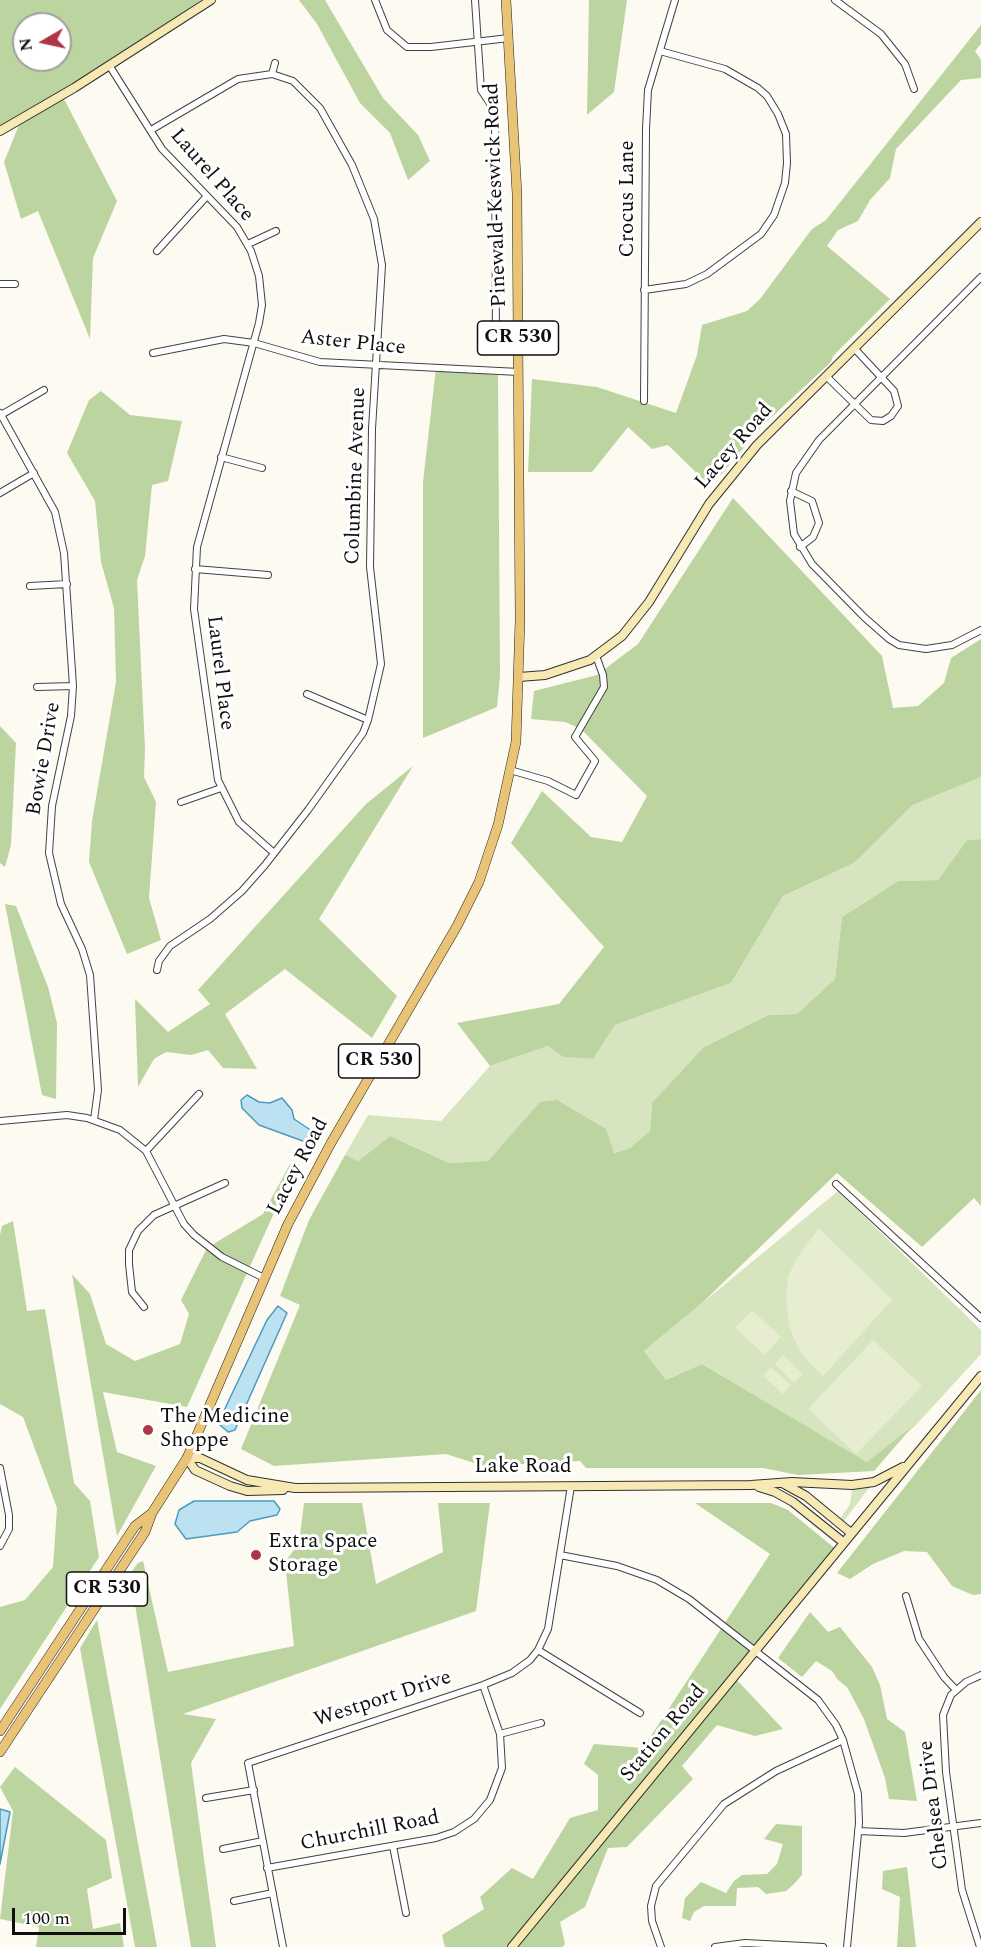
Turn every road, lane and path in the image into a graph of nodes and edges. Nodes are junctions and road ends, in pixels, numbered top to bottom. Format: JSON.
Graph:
{"nodes":[{"id":1,"x":211,"y":0,"type":"edge"},
{"id":2,"x":375,"y":0,"type":"edge"},
{"id":3,"x":475,"y":0,"type":"edge"},
{"id":4,"x":506,"y":0,"type":"edge"},
{"id":5,"x":675,"y":0,"type":"edge"},
{"id":6,"x":836,"y":0,"type":"edge"},
{"id":7,"x":509,"y":38,"type":"junction"},
{"id":8,"x":478,"y":40,"type":"junction"},
{"id":9,"x":660,"y":51,"type":"junction"},
{"id":10,"x":275,"y":63,"type":"dead end"},
{"id":11,"x":109,"y":65,"type":"junction"},
{"id":12,"x":272,"y":74,"type":"junction"},
{"id":13,"x":914,"y":89,"type":"dead end"},
{"id":14,"x":151,"y":130,"type":"junction"},
{"id":15,"x":0,"y":131,"type":"edge"},
{"id":16,"x":207,"y":196,"type":"junction"},
{"id":17,"x":981,"y":222,"type":"edge"},
{"id":18,"x":276,"y":231,"type":"dead end"},
{"id":19,"x":248,"y":244,"type":"junction"},
{"id":20,"x":157,"y":251,"type":"dead end"},
{"id":21,"x":981,"y":277,"type":"edge"},
{"id":22,"x":0,"y":284,"type":"edge"},
{"id":23,"x":15,"y":284,"type":"dead end"},
{"id":24,"x":644,"y":290,"type":"junction"},
{"id":25,"x":254,"y":343,"type":"junction"},
{"id":26,"x":496,"y":346,"type":"dead end"},
{"id":27,"x":854,"y":348,"type":"junction"},
{"id":28,"x":153,"y":352,"type":"dead end"},
{"id":29,"x":377,"y":365,"type":"junction"},
{"id":30,"x":519,"y":372,"type":"junction"},
{"id":31,"x":826,"y":376,"type":"junction"},
{"id":32,"x":881,"y":377,"type":"junction"},
{"id":33,"x":44,"y":390,"type":"dead end"},
{"id":34,"x":644,"y":401,"type":"dead end"},
{"id":35,"x":854,"y":405,"type":"junction"},
{"id":36,"x":1,"y":414,"type":"edge"},
{"id":37,"x":221,"y":457,"type":"junction"},
{"id":38,"x":262,"y":468,"type":"dead end"},
{"id":39,"x":34,"y":473,"type":"junction"},
{"id":40,"x":791,"y":491,"type":"junction"},
{"id":41,"x":0,"y":493,"type":"edge"},
{"id":42,"x":800,"y":547,"type":"junction"},
{"id":43,"x":195,"y":569,"type":"junction"},
{"id":44,"x":268,"y":575,"type":"dead end"},
{"id":45,"x":67,"y":584,"type":"junction"},
{"id":46,"x":30,"y":586,"type":"dead end"},
{"id":47,"x":981,"y":630,"type":"edge"},
{"id":48,"x":596,"y":656,"type":"junction"},
{"id":49,"x":519,"y":676,"type":"junction"},
{"id":50,"x":73,"y":686,"type":"junction"},
{"id":51,"x":37,"y":687,"type":"dead end"},
{"id":52,"x":307,"y":694,"type":"dead end"},
{"id":53,"x":368,"y":720,"type":"junction"},
{"id":54,"x":510,"y":770,"type":"junction"},
{"id":55,"x":221,"y":788,"type":"junction"},
{"id":56,"x":181,"y":802,"type":"dead end"},
{"id":57,"x":274,"y":853,"type":"junction"},
{"id":58,"x":157,"y":970,"type":"dead end"},
{"id":59,"x":199,"y":1094,"type":"dead end"},
{"id":60,"x":94,"y":1120,"type":"junction"},
{"id":61,"x":0,"y":1121,"type":"edge"},
{"id":62,"x":146,"y":1151,"type":"junction"},
{"id":63,"x":225,"y":1183,"type":"dead end"},
{"id":64,"x":836,"y":1184,"type":"dead end"},
{"id":65,"x":174,"y":1205,"type":"junction"},
{"id":66,"x":264,"y":1278,"type":"junction"},
{"id":67,"x":144,"y":1307,"type":"dead end"},
{"id":68,"x":981,"y":1318,"type":"edge"},
{"id":69,"x":981,"y":1376,"type":"edge"},
{"id":70,"x":187,"y":1458,"type":"junction"},
{"id":71,"x":909,"y":1464,"type":"junction"},
{"id":72,"x":0,"y":1468,"type":"edge"},
{"id":73,"x":782,"y":1484,"type":"junction"},
{"id":74,"x":751,"y":1485,"type":"junction"},
{"id":75,"x":571,"y":1486,"type":"junction"},
{"id":76,"x":152,"y":1513,"type":"junction"},
{"id":77,"x":851,"y":1533,"type":"junction"},
{"id":78,"x":843,"y":1542,"type":"junction"},
{"id":79,"x":0,"y":1546,"type":"edge"},
{"id":80,"x":560,"y":1555,"type":"junction"},
{"id":81,"x":906,"y":1596,"type":"dead end"},
{"id":82,"x":538,"y":1650,"type":"junction"},
{"id":83,"x":756,"y":1650,"type":"junction"},
{"id":84,"x":49,"y":1657,"type":"junction"},
{"id":85,"x":58,"y":1662,"type":"junction"},
{"id":86,"x":981,"y":1675,"type":"edge"},
{"id":87,"x":483,"y":1685,"type":"junction"},
{"id":88,"x":956,"y":1690,"type":"junction"},
{"id":89,"x":30,"y":1696,"type":"junction"},
{"id":90,"x":640,"y":1713,"type":"dead end"},
{"id":91,"x":541,"y":1723,"type":"dead end"},
{"id":92,"x":0,"y":1731,"type":"edge"},
{"id":93,"x":500,"y":1734,"type":"junction"},
{"id":94,"x":843,"y":1740,"type":"junction"},
{"id":95,"x":0,"y":1752,"type":"edge"},
{"id":96,"x":254,"y":1790,"type":"junction"},
{"id":97,"x":206,"y":1798,"type":"dead end"},
{"id":98,"x":981,"y":1823,"type":"edge"},
{"id":99,"x":954,"y":1827,"type":"junction"},
{"id":100,"x":858,"y":1831,"type":"junction"},
{"id":101,"x":263,"y":1841,"type":"junction"},
{"id":102,"x":393,"y":1846,"type":"junction"},
{"id":103,"x":223,"y":1849,"type":"dead end"},
{"id":104,"x":267,"y":1868,"type":"junction"},
{"id":105,"x":273,"y":1893,"type":"junction"},
{"id":106,"x":234,"y":1901,"type":"dead end"},
{"id":107,"x":406,"y":1912,"type":"dead end"},
{"id":108,"x":283,"y":1947,"type":"edge"},
{"id":109,"x":512,"y":1947,"type":"edge"},
{"id":110,"x":661,"y":1947,"type":"edge"},
{"id":111,"x":715,"y":1947,"type":"edge"},
{"id":112,"x":823,"y":1947,"type":"edge"},
{"id":113,"x":847,"y":1947,"type":"edge"},
{"id":114,"x":980,"y":1947,"type":"edge"}],
"edges":[{"from":1,"to":11,"type":"street"},
{"from":2,"to":8,"type":"street"},
{"from":3,"to":8,"type":"street"},
{"from":4,"to":7,"type":"main road","name":"Pinewald-Keswick Road","number":"CR 530"},
{"from":5,"to":9,"type":"street","name":"Crocus Lane"},
{"from":6,"to":13,"type":"street"},
{"from":7,"to":8,"type":"street"},
{"from":7,"to":30,"type":"main road","name":"Pinewald-Keswick Road","number":"CR 530"},
{"from":8,"to":26,"type":"street"},
{"from":9,"to":24,"type":"street","name":"Crocus Lane"},
{"from":9,"to":24,"type":"street"},
{"from":10,"to":12,"type":"street"},
{"from":11,"to":14,"type":"street","name":"Laurel Place"},
{"from":11,"to":15,"type":"street"},
{"from":12,"to":14,"type":"street"},
{"from":12,"to":29,"type":"street","name":"Columbine Avenue"},
{"from":14,"to":16,"type":"street","name":"Laurel Place"},
{"from":16,"to":19,"type":"street","name":"Laurel Place"},
{"from":16,"to":20,"type":"street"},
{"from":17,"to":27,"type":"street","name":"Lacey Road"},
{"from":18,"to":19,"type":"street"},
{"from":19,"to":25,"type":"street","name":"Laurel Place"},
{"from":21,"to":32,"type":"street"},
{"from":22,"to":23,"type":"street"},
{"from":24,"to":34,"type":"street","name":"Crocus Lane"},
{"from":25,"to":28,"type":"street","name":"Aster Place"},
{"from":25,"to":29,"type":"street","name":"Aster Place"},
{"from":25,"to":37,"type":"street","name":"Laurel Place"},
{"from":27,"to":31,"type":"street","name":"Lacey Road"},
{"from":27,"to":32,"type":"street"},
{"from":29,"to":30,"type":"street","name":"Aster Place"},
{"from":29,"to":53,"type":"street","name":"Columbine Avenue"},
{"from":30,"to":49,"type":"main road","name":"Pinewald-Keswick Road","number":"CR 530"},
{"from":31,"to":35,"type":"street"},
{"from":31,"to":48,"type":"street","name":"Lacey Road"},
{"from":32,"to":35,"type":"street"},
{"from":32,"to":35,"type":"street"},
{"from":33,"to":36,"type":"street"},
{"from":35,"to":40,"type":"street"},
{"from":36,"to":39,"type":"street","name":"Bowie Drive"},
{"from":37,"to":38,"type":"street"},
{"from":37,"to":43,"type":"street","name":"Laurel Place"},
{"from":39,"to":41,"type":"street"},
{"from":39,"to":45,"type":"street","name":"Bowie Drive"},
{"from":40,"to":42,"type":"street"},
{"from":40,"to":42,"type":"street"},
{"from":42,"to":47,"type":"street"},
{"from":43,"to":44,"type":"street"},
{"from":43,"to":55,"type":"street","name":"Laurel Place"},
{"from":45,"to":46,"type":"street"},
{"from":45,"to":50,"type":"street","name":"Bowie Drive"},
{"from":48,"to":49,"type":"street","name":"Lacey Road"},
{"from":48,"to":54,"type":"street"},
{"from":49,"to":54,"type":"main road","number":"CR 530"},
{"from":50,"to":51,"type":"street"},
{"from":50,"to":60,"type":"street","name":"Bowie Drive"},
{"from":52,"to":53,"type":"street"},
{"from":53,"to":57,"type":"street","name":"Columbine Avenue"},
{"from":54,"to":66,"type":"main road","name":"Lacey Road","number":"CR 530"},
{"from":55,"to":56,"type":"street"},
{"from":55,"to":57,"type":"street","name":"Laurel Place"},
{"from":57,"to":58,"type":"street","name":"Columbine Avenue"},
{"from":59,"to":62,"type":"street"},
{"from":60,"to":61,"type":"street"},
{"from":60,"to":62,"type":"street"},
{"from":62,"to":65,"type":"street"},
{"from":63,"to":65,"type":"street"},
{"from":64,"to":68,"type":"street"},
{"from":65,"to":66,"type":"street"},
{"from":65,"to":67,"type":"street"},
{"from":66,"to":70,"type":"main road","name":"Lacey Road","number":"CR 530"},
{"from":69,"to":71,"type":"street"},
{"from":70,"to":75,"type":"street","name":"Lake Road"},
{"from":70,"to":76,"type":"main road","name":"Lacey Road","number":"CR 530"},
{"from":71,"to":73,"type":"street"},
{"from":71,"to":77,"type":"street"},
{"from":72,"to":79,"type":"street"},
{"from":73,"to":74,"type":"street","name":"Lake Road"},
{"from":73,"to":77,"type":"street","name":"Lake Road"},
{"from":74,"to":75,"type":"street","name":"Lake Road"},
{"from":74,"to":78,"type":"street","name":"Lake Road"},
{"from":75,"to":80,"type":"street","name":"Westport Drive"},
{"from":76,"to":84,"type":"main road","name":"Lacey Road","number":"CR 530"},
{"from":76,"to":85,"type":"main road","name":"Lacey Road","number":"CR 530"},
{"from":77,"to":78,"type":"street"},
{"from":78,"to":83,"type":"street","name":"Station Road"},
{"from":80,"to":82,"type":"street","name":"Westport Drive"},
{"from":80,"to":83,"type":"street"},
{"from":81,"to":88,"type":"street"},
{"from":82,"to":87,"type":"street","name":"Westport Drive"},
{"from":82,"to":90,"type":"street"},
{"from":83,"to":94,"type":"street"},
{"from":83,"to":109,"type":"street","name":"Station Road"},
{"from":84,"to":85,"type":"main road"},
{"from":84,"to":89,"type":"main road","name":"Lacey Road","number":"CR 530"},
{"from":85,"to":89,"type":"main road","name":"Lacey Road","number":"CR 530"},
{"from":86,"to":88,"type":"street"},
{"from":87,"to":93,"type":"street","name":"Churchill Road"},
{"from":87,"to":96,"type":"street","name":"Westport Drive"},
{"from":88,"to":99,"type":"street","name":"Chelsea Drive"},
{"from":89,"to":92,"type":"main road","name":"Lacey Road","number":"CR 530"},
{"from":89,"to":95,"type":"main road","name":"Lacey Road","number":"CR 530"},
{"from":91,"to":93,"type":"street"},
{"from":93,"to":102,"type":"street","name":"Churchill Road"},
{"from":94,"to":100,"type":"street"},
{"from":94,"to":110,"type":"street"},
{"from":96,"to":97,"type":"street"},
{"from":96,"to":101,"type":"street","name":"Westport Drive"},
{"from":98,"to":99,"type":"street"},
{"from":99,"to":100,"type":"street"},
{"from":99,"to":114,"type":"street","name":"Chelsea Drive"},
{"from":100,"to":113,"type":"street"},
{"from":101,"to":103,"type":"street"},
{"from":101,"to":104,"type":"street","name":"Westport Drive"},
{"from":102,"to":104,"type":"street","name":"Churchill Road"},
{"from":102,"to":107,"type":"street"},
{"from":104,"to":105,"type":"street","name":"Westport Drive"},
{"from":105,"to":106,"type":"street"},
{"from":105,"to":108,"type":"street","name":"Westport Drive"},
{"from":111,"to":112,"type":"street"}]}
